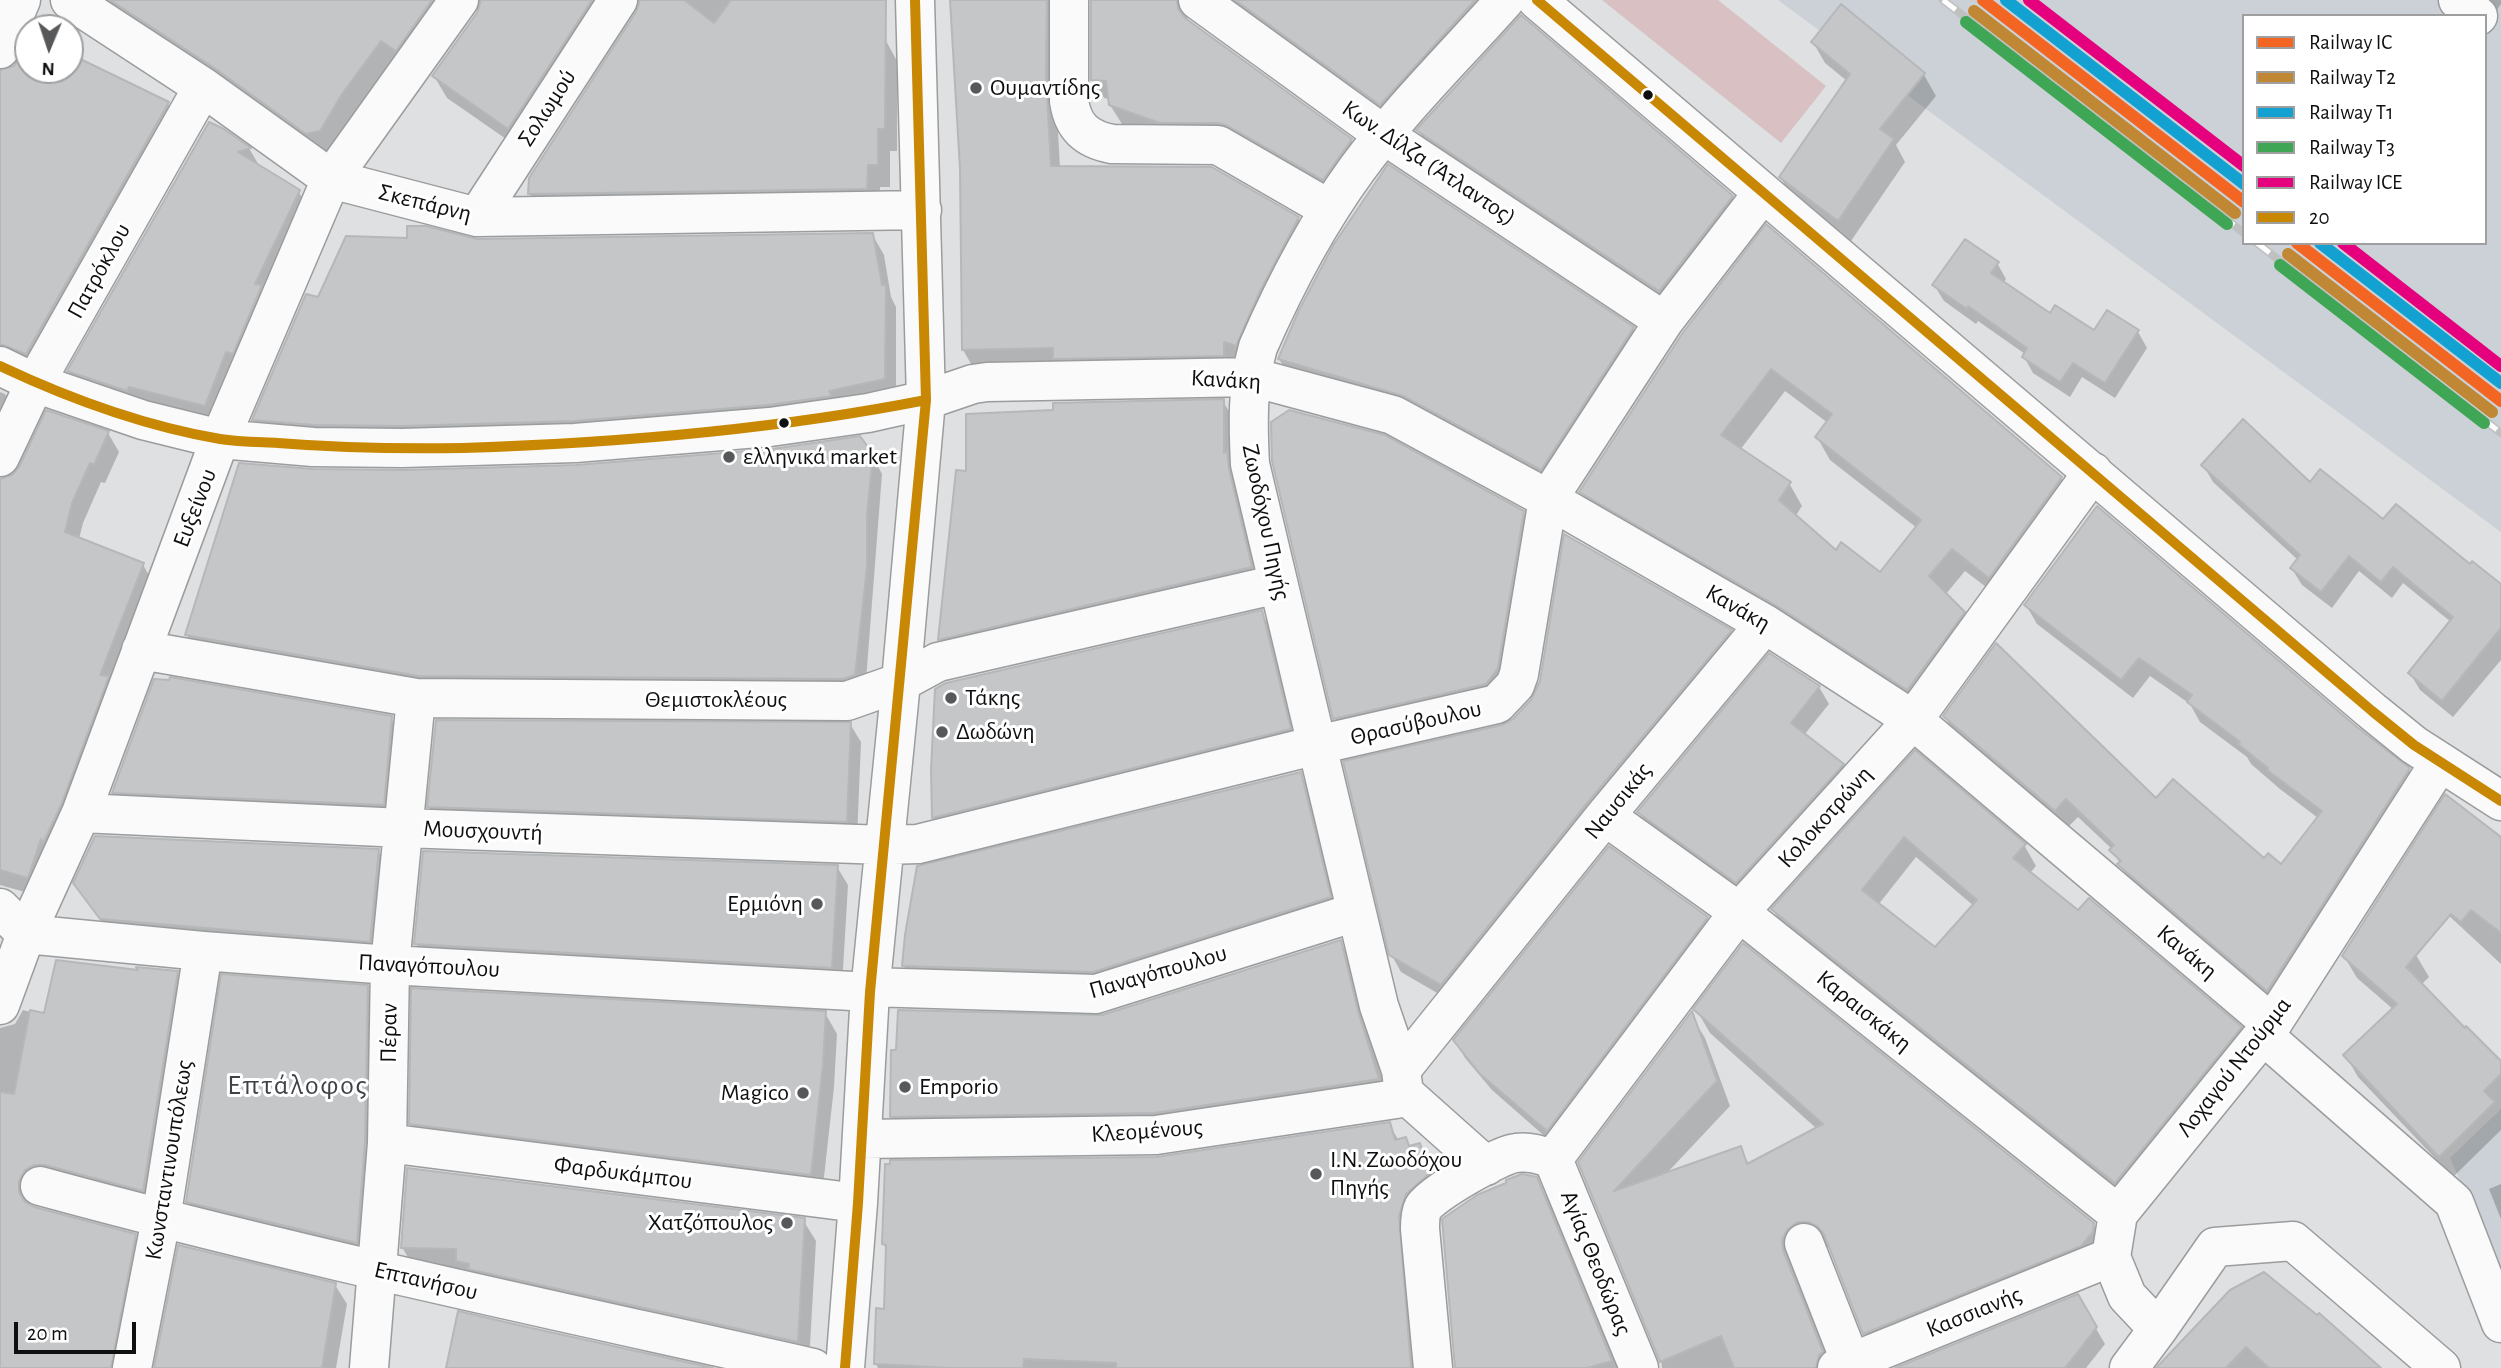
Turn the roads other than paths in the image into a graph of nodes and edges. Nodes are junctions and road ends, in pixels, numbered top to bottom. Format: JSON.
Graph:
{"nodes":[{"id":1,"x":21,"y":0,"type":"edge"},
{"id":2,"x":69,"y":0,"type":"edge"},
{"id":3,"x":459,"y":0,"type":"edge"},
{"id":4,"x":618,"y":0,"type":"edge"},
{"id":5,"x":1069,"y":0,"type":"edge"},
{"id":6,"x":1198,"y":0,"type":"edge"},
{"id":7,"x":1505,"y":0,"type":"edge"},
{"id":8,"x":1536,"y":0,"type":"edge"},
{"id":9,"x":2458,"y":0,"type":"edge"},
{"id":10,"x":913,"y":1,"type":"edge"},
{"id":11,"x":2476,"y":14,"type":"edge"},
{"id":12,"x":0,"y":49,"type":"edge"},
{"id":13,"x":203,"y":87,"type":"junction"},
{"id":14,"x":1384,"y":135,"type":"junction"},
{"id":15,"x":331,"y":179,"type":"junction"},
{"id":16,"x":1762,"y":194,"type":"junction"},
{"id":17,"x":922,"y":209,"type":"junction"},
{"id":18,"x":1329,"y":209,"type":"junction"},
{"id":19,"x":477,"y":217,"type":"junction"},
{"id":20,"x":1664,"y":321,"type":"junction"},
{"id":21,"x":0,"y":366,"type":"edge"},
{"id":22,"x":1252,"y":377,"type":"junction"},
{"id":23,"x":35,"y":383,"type":"junction"},
{"id":24,"x":926,"y":400,"type":"junction"},
{"id":25,"x":220,"y":439,"type":"junction"},
{"id":26,"x":0,"y":457,"type":"edge"},
{"id":27,"x":2093,"y":472,"type":"junction"},
{"id":28,"x":1548,"y":499,"type":"junction"},
{"id":29,"x":1278,"y":584,"type":"junction"},
{"id":30,"x":1765,"y":624,"type":"junction"},
{"id":31,"x":141,"y":650,"type":"junction"},
{"id":32,"x":901,"y":682,"type":"junction"},
{"id":33,"x":416,"y":698,"type":"junction"},
{"id":34,"x":1913,"y":720,"type":"junction"},
{"id":35,"x":1317,"y":746,"type":"junction"},
{"id":36,"x":2440,"y":762,"type":"junction"},
{"id":37,"x":2501,"y":801,"type":"edge"},
{"id":38,"x":81,"y":813,"type":"junction"},
{"id":39,"x":1605,"y":816,"type":"junction"},
{"id":40,"x":402,"y":828,"type":"junction"},
{"id":41,"x":885,"y":845,"type":"junction"},
{"id":42,"x":1356,"y":912,"type":"junction"},
{"id":43,"x":1739,"y":912,"type":"junction"},
{"id":44,"x":13,"y":921,"type":"edge"},
{"id":45,"x":202,"y":951,"type":"junction"},
{"id":46,"x":390,"y":965,"type":"junction"},
{"id":47,"x":870,"y":989,"type":"junction"},
{"id":48,"x":0,"y":1005,"type":"edge"},
{"id":49,"x":2267,"y":1030,"type":"junction"},
{"id":50,"x":1403,"y":1081,"type":"junction"},
{"id":51,"x":862,"y":1139,"type":"junction"},
{"id":52,"x":387,"y":1143,"type":"junction"},
{"id":53,"x":1553,"y":1159,"type":"junction"},
{"id":54,"x":1486,"y":1166,"type":"junction"},
{"id":55,"x":40,"y":1186,"type":"dead end"},
{"id":56,"x":858,"y":1203,"type":"junction"},
{"id":57,"x":2118,"y":1214,"type":"junction"},
{"id":58,"x":161,"y":1219,"type":"junction"},
{"id":59,"x":1804,"y":1243,"type":"dead end"},
{"id":60,"x":2111,"y":1257,"type":"junction"},
{"id":61,"x":375,"y":1270,"type":"junction"},
{"id":62,"x":2501,"y":1323,"type":"edge"},
{"id":63,"x":2158,"y":1329,"type":"junction"},
{"id":64,"x":1846,"y":1366,"type":"edge"},
{"id":65,"x":132,"y":1368,"type":"edge"},
{"id":66,"x":369,"y":1368,"type":"edge"},
{"id":67,"x":814,"y":1368,"type":"edge"},
{"id":68,"x":845,"y":1368,"type":"edge"},
{"id":69,"x":1433,"y":1368,"type":"edge"},
{"id":70,"x":1639,"y":1368,"type":"edge"},
{"id":71,"x":2129,"y":1368,"type":"edge"},
{"id":72,"x":2441,"y":1368,"type":"edge"}],
"edges":[{"from":1,"to":12,"type":"street"},
{"from":2,"to":13,"type":"street","name":"Σκεπάρνη"},
{"from":3,"to":15,"type":"street","name":"Ευξείνου"},
{"from":4,"to":19,"type":"street","name":"Σολωμού"},
{"from":5,"to":18,"type":"street"},
{"from":6,"to":14,"type":"street","name":"Κων. Δίλζα (Άτλαντος)"},
{"from":7,"to":14,"type":"street","name":"Ζωοδόχου Πηγής"},
{"from":8,"to":16,"type":"street"},
{"from":9,"to":11,"type":"street"},
{"from":10,"to":17,"type":"street"},
{"from":13,"to":15,"type":"street","name":"Σκεπάρνη"},
{"from":13,"to":23,"type":"street","name":"Πατρόκλου"},
{"from":14,"to":18,"type":"street","name":"Ζωοδόχου Πηγής"},
{"from":14,"to":20,"type":"street","name":"Κων. Δίλζα (Άτλαντος)"},
{"from":15,"to":19,"type":"street","name":"Σκεπάρνη"},
{"from":15,"to":25,"type":"street","name":"Ευξείνου"},
{"from":16,"to":20,"type":"street","name":"Θρασύβουλου"},
{"from":16,"to":27,"type":"street"},
{"from":17,"to":19,"type":"street","name":"Σκεπάρνη"},
{"from":17,"to":24,"type":"street"},
{"from":18,"to":22,"type":"street","name":"Ζωοδόχου Πηγής"},
{"from":20,"to":28,"type":"street","name":"Θρασύβουλου"},
{"from":21,"to":23,"type":"street","name":"Κανάκη"},
{"from":22,"to":24,"type":"street","name":"Κανάκη"},
{"from":22,"to":28,"type":"street","name":"Κανάκη"},
{"from":22,"to":29,"type":"street","name":"Ζωοδόχου Πηγής"},
{"from":23,"to":25,"type":"street","name":"Κανάκη"},
{"from":23,"to":26,"type":"street","name":"Πατρόκλου"},
{"from":24,"to":25,"type":"street","name":"Κανάκη"},
{"from":24,"to":32,"type":"street"},
{"from":25,"to":31,"type":"street","name":"Ευξείνου"},
{"from":27,"to":34,"type":"street","name":"Κολοκοτρώνη"},
{"from":27,"to":36,"type":"street"},
{"from":28,"to":30,"type":"street","name":"Κανάκη"},
{"from":28,"to":35,"type":"street","name":"Θρασύβουλου"},
{"from":29,"to":32,"type":"street","name":"Θεμιστοκλέους"},
{"from":29,"to":35,"type":"street","name":"Ζωοδόχου Πηγής"},
{"from":30,"to":34,"type":"street","name":"Κανάκη"},
{"from":30,"to":39,"type":"street","name":"Ναυσικάς"},
{"from":31,"to":33,"type":"street","name":"Θεμιστοκλέους"},
{"from":31,"to":38,"type":"street","name":"Ευξείνου"},
{"from":32,"to":33,"type":"street","name":"Θεμιστοκλέους"},
{"from":32,"to":41,"type":"street"},
{"from":33,"to":40,"type":"street","name":"Πέραν"},
{"from":34,"to":43,"type":"street","name":"Κολοκοτρώνη"},
{"from":34,"to":49,"type":"street","name":"Κανάκη"},
{"from":35,"to":41,"type":"street","name":"Θρασύβουλου"},
{"from":35,"to":42,"type":"street","name":"Ζωοδόχου Πηγής"},
{"from":36,"to":37,"type":"street"},
{"from":36,"to":49,"type":"street","name":"Λοχαγού Ντούρμα"},
{"from":38,"to":40,"type":"street","name":"Μουσχουντή"},
{"from":38,"to":44,"type":"street","name":"Ευξείνου"},
{"from":39,"to":43,"type":"street","name":"Καραισκάκη"},
{"from":39,"to":50,"type":"street","name":"Ναυσικάς"},
{"from":40,"to":41,"type":"street","name":"Μουσχουντή"},
{"from":40,"to":46,"type":"street","name":"Πέραν"},
{"from":41,"to":47,"type":"street"},
{"from":42,"to":47,"type":"street","name":"Παναγόπουλου"},
{"from":42,"to":50,"type":"street","name":"Ζωοδόχου Πηγής"},
{"from":43,"to":53,"type":"street","name":"Κολοκοτρώνη"},
{"from":43,"to":57,"type":"street","name":"Καραισκάκη"},
{"from":44,"to":45,"type":"street","name":"Παναγόπουλου"},
{"from":44,"to":48,"type":"street","name":"Ευξείνου"},
{"from":45,"to":46,"type":"street","name":"Παναγόπουλου"},
{"from":45,"to":58,"type":"street","name":"Κωνσταντινουπόλεως"},
{"from":46,"to":47,"type":"street","name":"Παναγόπουλου"},
{"from":46,"to":52,"type":"street","name":"Πέραν"},
{"from":47,"to":51,"type":"street"},
{"from":49,"to":57,"type":"street","name":"Λοχαγού Ντούρμα"},
{"from":49,"to":62,"type":"street","name":"Κανάκη"},
{"from":50,"to":51,"type":"street","name":"Κλεομένους"},
{"from":50,"to":54,"type":"street"},
{"from":51,"to":56,"type":"street"},
{"from":52,"to":56,"type":"street","name":"Φαρδυκάμπου"},
{"from":52,"to":61,"type":"street","name":"Πέραν"},
{"from":53,"to":54,"type":"street"},
{"from":53,"to":70,"type":"street","name":"Αγίας Θεοδώρας"},
{"from":54,"to":69,"type":"street"},
{"from":55,"to":58,"type":"street","name":"Επτανήσου"},
{"from":56,"to":68,"type":"street"},
{"from":57,"to":60,"type":"street","name":"Λοχαγού Ντούρμα"},
{"from":58,"to":61,"type":"street","name":"Επτανήσου"},
{"from":58,"to":65,"type":"street","name":"Κωνσταντινουπόλεως"},
{"from":59,"to":64,"type":"street"},
{"from":60,"to":63,"type":"street"},
{"from":60,"to":64,"type":"street","name":"Κασσιανής"},
{"from":61,"to":66,"type":"street","name":"Πέραν"},
{"from":61,"to":67,"type":"street","name":"Επτανήσου"},
{"from":63,"to":71,"type":"street"},
{"from":63,"to":72,"type":"street"}]}
